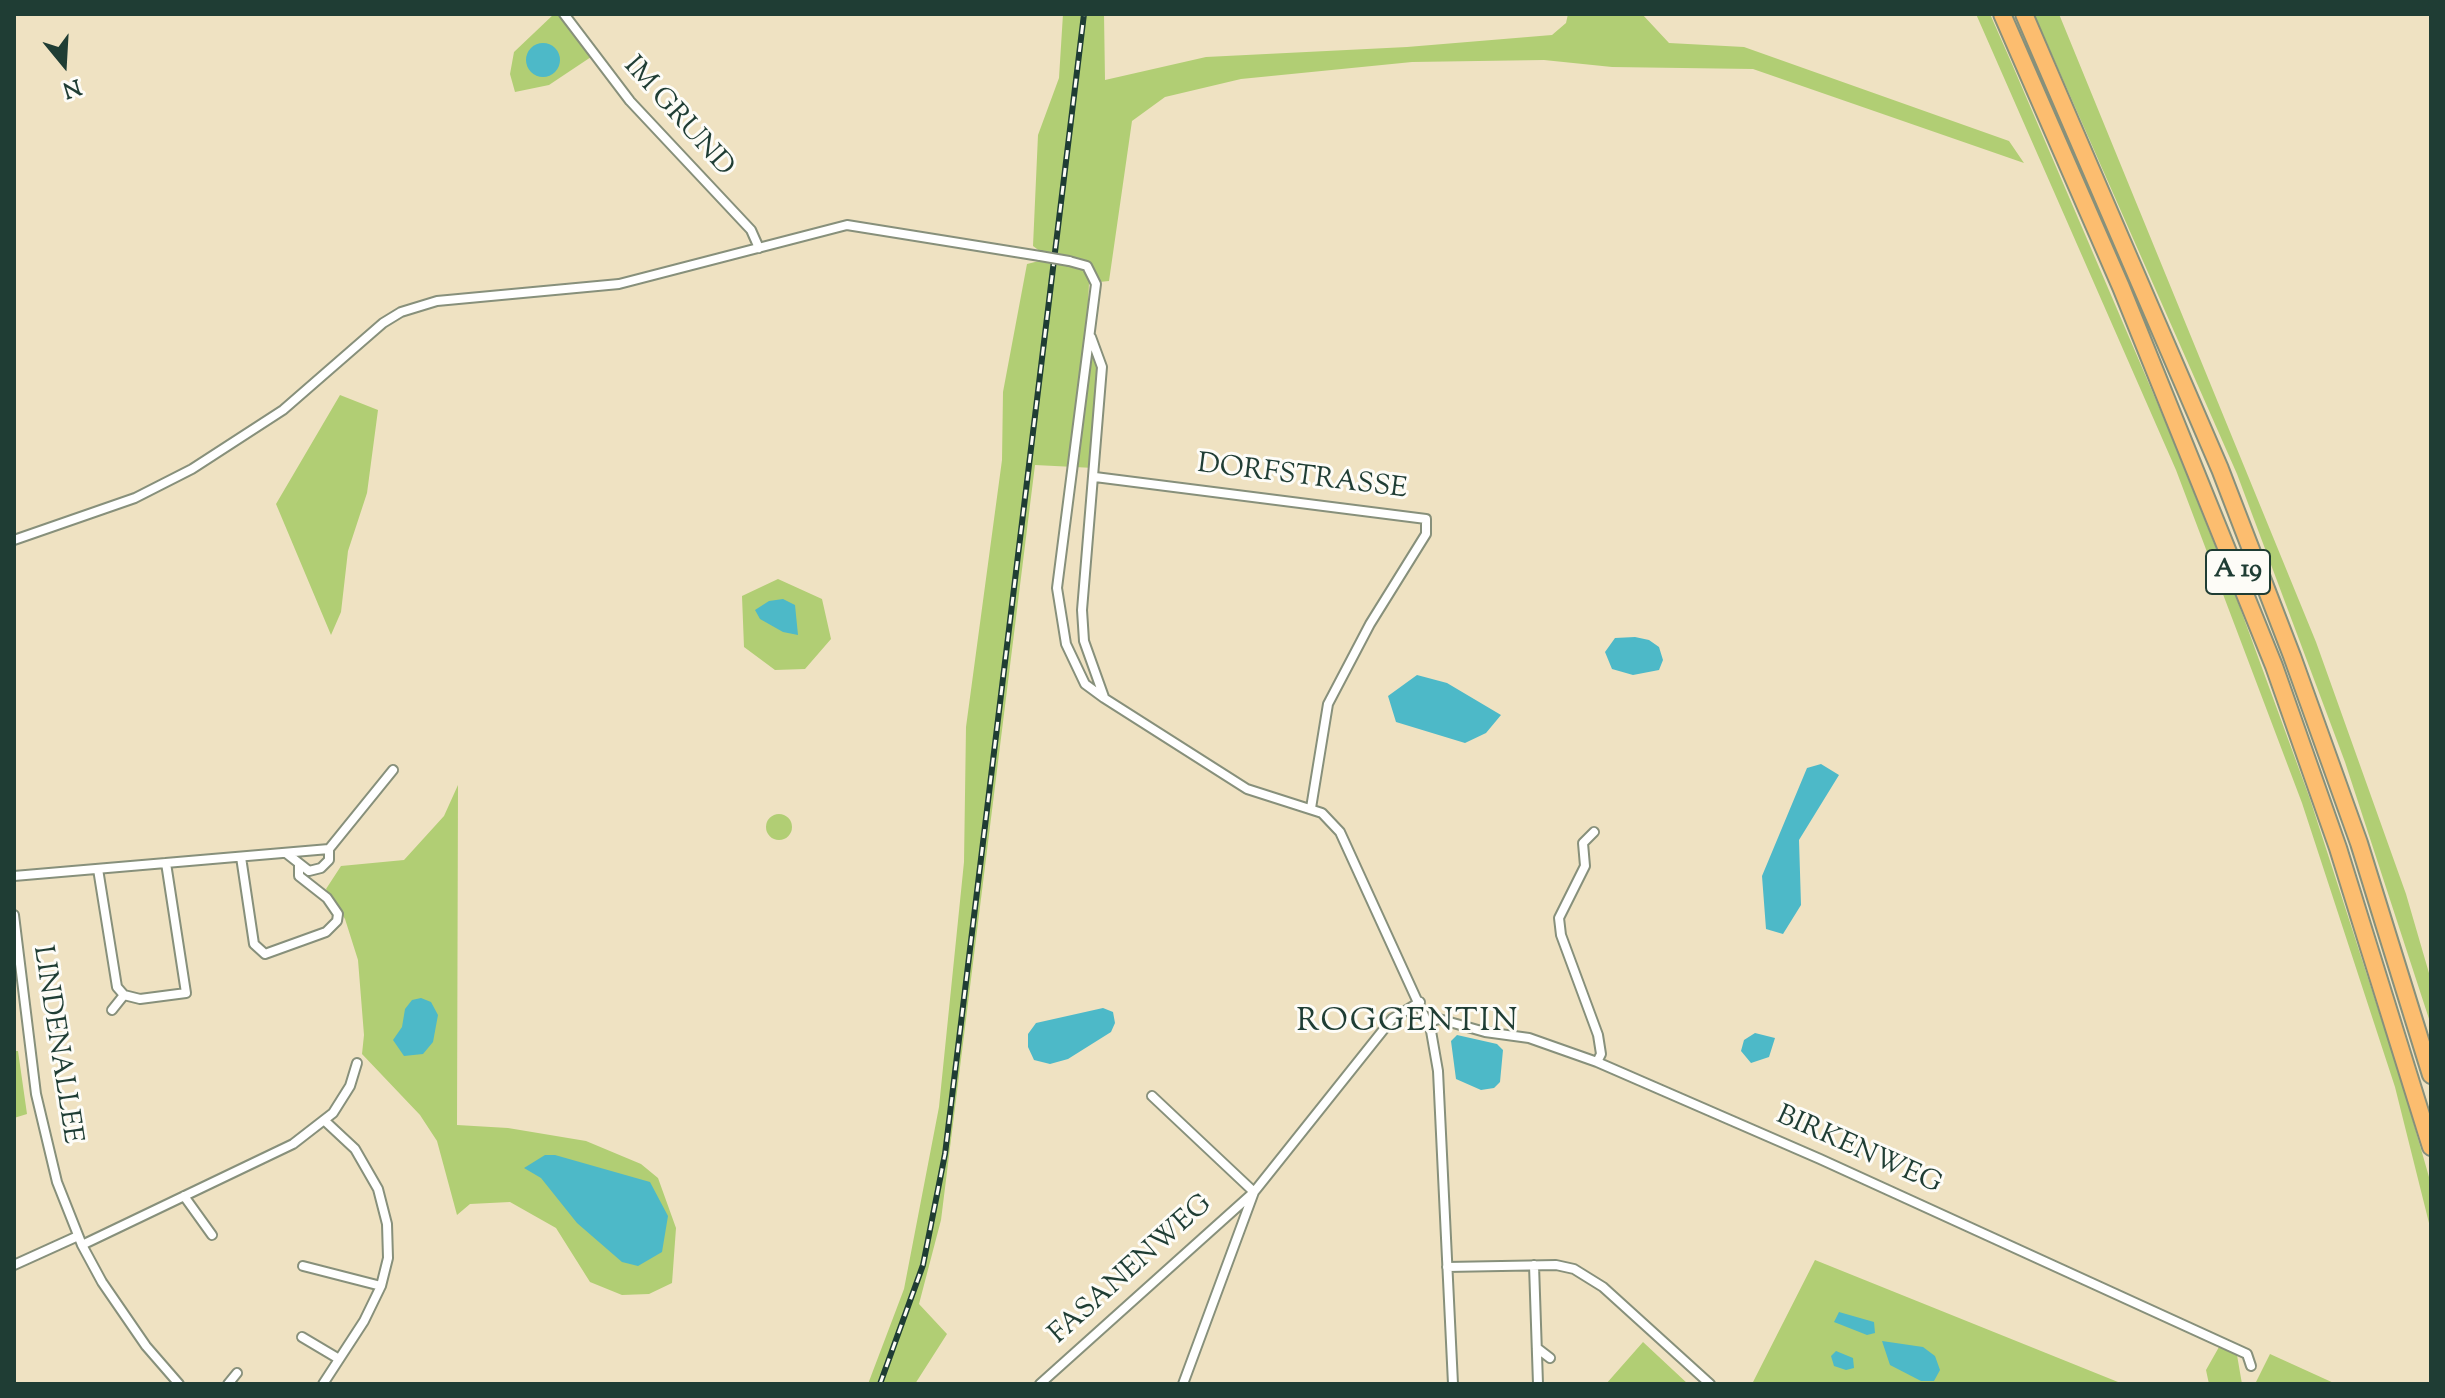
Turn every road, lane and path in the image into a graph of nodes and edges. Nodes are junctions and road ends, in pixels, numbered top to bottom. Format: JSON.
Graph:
{"nodes":[{"id":1,"x":564,"y":14,"type":"edge"},
{"id":2,"x":2002,"y":14,"type":"edge"},
{"id":3,"x":2024,"y":14,"type":"edge"},
{"id":4,"x":759,"y":248,"type":"junction"},
{"id":5,"x":1091,"y":336,"type":"junction"},
{"id":6,"x":1095,"y":477,"type":"junction"},
{"id":7,"x":14,"y":540,"type":"edge"},
{"id":8,"x":1104,"y":698,"type":"junction"},
{"id":9,"x":393,"y":770,"type":"dead end"},
{"id":10,"x":1311,"y":808,"type":"junction"},
{"id":11,"x":1594,"y":832,"type":"dead end"},
{"id":12,"x":329,"y":849,"type":"junction"},
{"id":13,"x":286,"y":853,"type":"junction"},
{"id":14,"x":241,"y":857,"type":"junction"},
{"id":15,"x":166,"y":863,"type":"junction"},
{"id":16,"x":299,"y":865,"type":"junction"},
{"id":17,"x":98,"y":869,"type":"junction"},
{"id":18,"x":14,"y":876,"type":"edge"},
{"id":19,"x":14,"y":915,"type":"edge"},
{"id":20,"x":124,"y":995,"type":"junction"},
{"id":21,"x":1420,"y":1002,"type":"junction"},
{"id":22,"x":112,"y":1010,"type":"dead end"},
{"id":23,"x":1429,"y":1022,"type":"junction"},
{"id":24,"x":1597,"y":1062,"type":"junction"},
{"id":25,"x":357,"y":1063,"type":"dead end"},
{"id":26,"x":2431,"y":1075,"type":"edge"},
{"id":27,"x":1152,"y":1096,"type":"dead end"},
{"id":28,"x":325,"y":1121,"type":"junction"},
{"id":29,"x":2431,"y":1147,"type":"edge"},
{"id":30,"x":1254,"y":1192,"type":"junction"},
{"id":31,"x":184,"y":1196,"type":"junction"},
{"id":32,"x":212,"y":1235,"type":"dead end"},
{"id":33,"x":80,"y":1241,"type":"junction"},
{"id":34,"x":14,"y":1265,"type":"edge"},
{"id":35,"x":1534,"y":1265,"type":"junction"},
{"id":36,"x":303,"y":1266,"type":"dead end"},
{"id":37,"x":1447,"y":1267,"type":"junction"},
{"id":38,"x":381,"y":1286,"type":"junction"},
{"id":39,"x":302,"y":1337,"type":"dead end"},
{"id":40,"x":1537,"y":1348,"type":"junction"},
{"id":41,"x":1550,"y":1358,"type":"dead end"},
{"id":42,"x":339,"y":1359,"type":"junction"},
{"id":43,"x":2251,"y":1366,"type":"dead end"},
{"id":44,"x":237,"y":1373,"type":"dead end"},
{"id":45,"x":179,"y":1384,"type":"edge"},
{"id":46,"x":228,"y":1384,"type":"edge"},
{"id":47,"x":323,"y":1384,"type":"edge"},
{"id":48,"x":1040,"y":1384,"type":"edge"},
{"id":49,"x":1183,"y":1384,"type":"edge"},
{"id":50,"x":1453,"y":1384,"type":"edge"},
{"id":51,"x":1538,"y":1384,"type":"edge"},
{"id":52,"x":1710,"y":1384,"type":"edge"}],
"edges":[{"from":1,"to":4,"type":"street","name":"IM GRUND"},
{"from":2,"to":29,"type":"highway","number":"A 19"},
{"from":3,"to":26,"type":"highway","number":"A 19"},
{"from":4,"to":5,"type":"street","bridge":true},
{"from":4,"to":7,"type":"street"},
{"from":5,"to":6,"type":"street"},
{"from":5,"to":8,"type":"street"},
{"from":6,"to":8,"type":"street"},
{"from":6,"to":10,"type":"street","name":"DORFSTRASSE"},
{"from":8,"to":10,"type":"street"},
{"from":9,"to":12,"type":"street"},
{"from":10,"to":21,"type":"street"},
{"from":11,"to":24,"type":"street"},
{"from":12,"to":13,"type":"street"},
{"from":12,"to":16,"type":"street"},
{"from":13,"to":14,"type":"street"},
{"from":13,"to":16,"type":"street"},
{"from":14,"to":15,"type":"street"},
{"from":14,"to":16,"type":"street"},
{"from":15,"to":17,"type":"street"},
{"from":15,"to":20,"type":"street"},
{"from":17,"to":18,"type":"street"},
{"from":17,"to":20,"type":"street"},
{"from":19,"to":33,"type":"street","name":"LINDENALLEE"},
{"from":20,"to":22,"type":"street"},
{"from":21,"to":23,"type":"street"},
{"from":21,"to":30,"type":"street"},
{"from":23,"to":24,"type":"street","name":"BIRKENWEG"},
{"from":23,"to":37,"type":"street"},
{"from":24,"to":43,"type":"street","name":"BIRKENWEG"},
{"from":25,"to":28,"type":"street"},
{"from":27,"to":30,"type":"street"},
{"from":28,"to":31,"type":"street"},
{"from":28,"to":38,"type":"street"},
{"from":30,"to":48,"type":"street","name":"FASANENWEG"},
{"from":30,"to":49,"type":"street"},
{"from":31,"to":32,"type":"street"},
{"from":31,"to":33,"type":"street"},
{"from":33,"to":34,"type":"street"},
{"from":33,"to":45,"type":"street","name":"LINDENALLEE"},
{"from":35,"to":37,"type":"street"},
{"from":35,"to":40,"type":"street"},
{"from":35,"to":52,"type":"street"},
{"from":36,"to":38,"type":"street"},
{"from":37,"to":50,"type":"street"},
{"from":38,"to":42,"type":"street"},
{"from":39,"to":42,"type":"street"},
{"from":40,"to":41,"type":"street"},
{"from":40,"to":51,"type":"street"},
{"from":42,"to":47,"type":"street"},
{"from":44,"to":46,"type":"street"}]}
